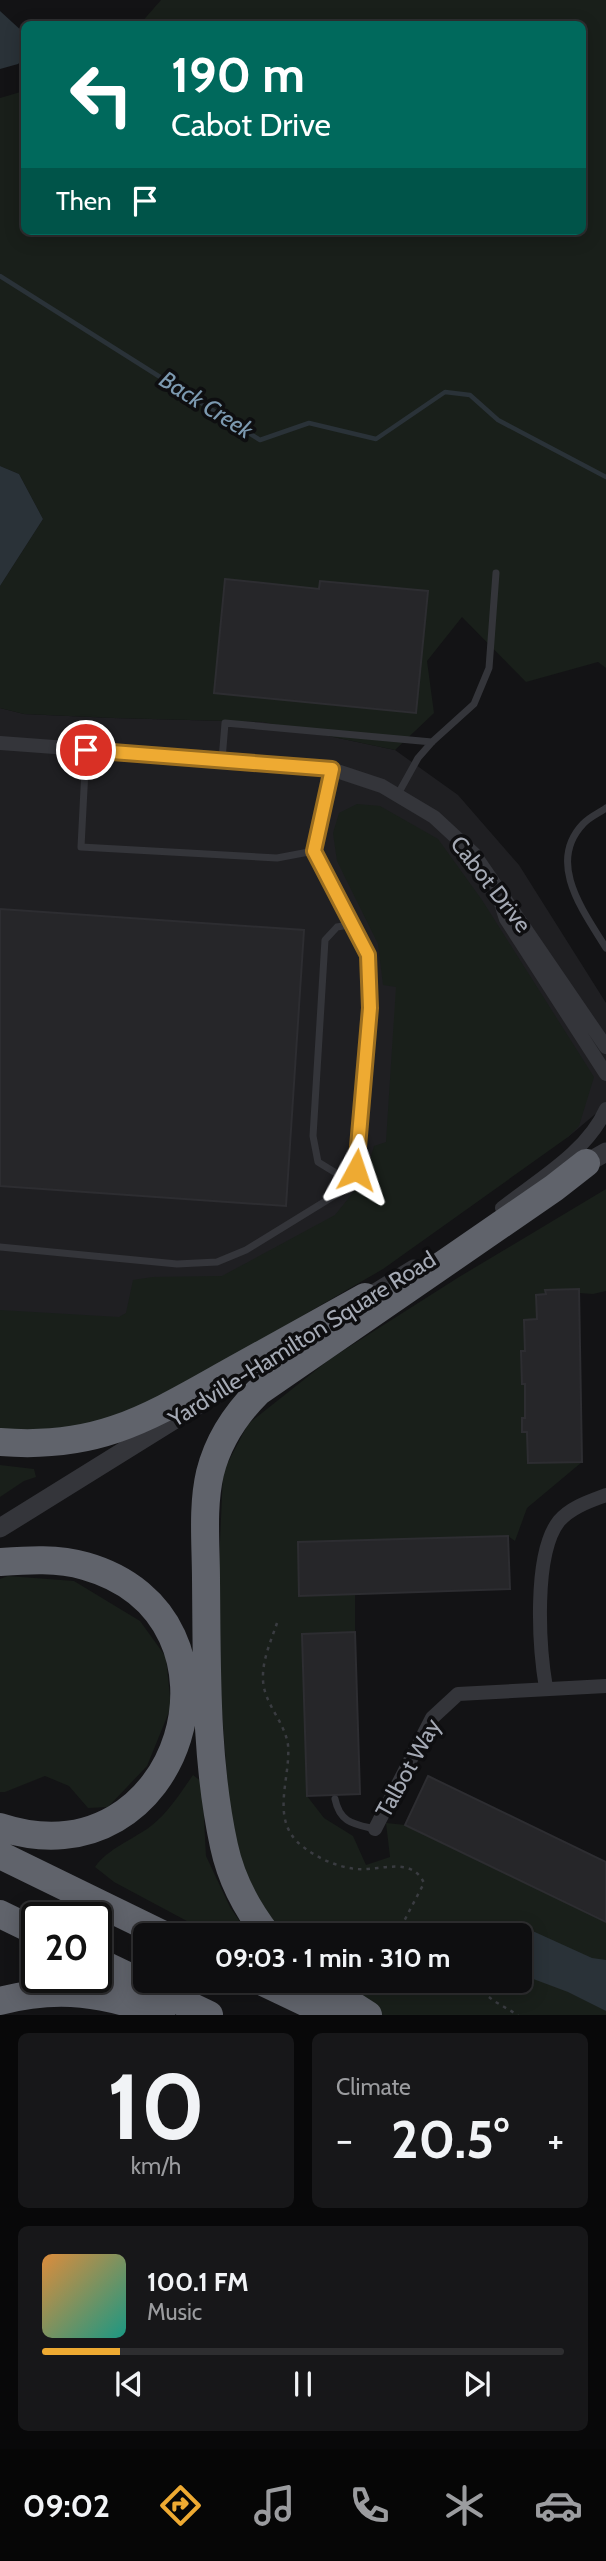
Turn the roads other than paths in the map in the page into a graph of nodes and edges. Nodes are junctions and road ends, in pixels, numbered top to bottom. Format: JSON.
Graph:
{"nodes":[{"id":1,"x":496,"y":573,"type":"dead end"},
{"id":2,"x":432,"y":742,"type":"junction"},
{"id":3,"x":0,"y":743,"type":"edge"},
{"id":4,"x":86,"y":750,"type":"junction"},
{"id":5,"x":222,"y":760,"type":"junction"},
{"id":6,"x":332,"y":769,"type":"junction"},
{"id":7,"x":398,"y":794,"type":"junction"},
{"id":8,"x":606,"y":808,"type":"edge"},
{"id":9,"x":314,"y":851,"type":"junction"},
{"id":10,"x":493,"y":880,"type":"junction"},
{"id":11,"x":354,"y":924,"type":"junction"},
{"id":12,"x":606,"y":948,"type":"edge"},
{"id":13,"x":606,"y":1047,"type":"edge"},
{"id":14,"x":606,"y":1074,"type":"edge"},
{"id":15,"x":606,"y":1109,"type":"edge"},
{"id":16,"x":596,"y":1158,"type":"edge"},
{"id":17,"x":349,"y":1181,"type":"junction"},
{"id":18,"x":479,"y":1227,"type":"junction"},
{"id":19,"x":0,"y":1247,"type":"edge"},
{"id":20,"x":398,"y":1279,"type":"junction"},
{"id":21,"x":0,"y":1442,"type":"edge"},
{"id":22,"x":606,"y":1495,"type":"edge"},
{"id":23,"x":0,"y":1528,"type":"edge"},
{"id":24,"x":0,"y":1562,"type":"edge"},
{"id":25,"x":606,"y":1686,"type":"edge"},
{"id":26,"x":546,"y":1688,"type":"junction"},
{"id":27,"x":335,"y":1799,"type":"dead end"},
{"id":28,"x":0,"y":1826,"type":"edge"},
{"id":29,"x":375,"y":1829,"type":"joint"},
{"id":30,"x":0,"y":1855,"type":"edge"},
{"id":31,"x":0,"y":1914,"type":"edge"},
{"id":32,"x":139,"y":1923,"type":"edge"},
{"id":33,"x":259,"y":1923,"type":"edge"},
{"id":34,"x":21,"y":1924,"type":"edge"},
{"id":35,"x":112,"y":1969,"type":"edge"},
{"id":36,"x":286,"y":1993,"type":"edge"},
{"id":37,"x":334,"y":1993,"type":"edge"},
{"id":38,"x":0,"y":2001,"type":"edge"},
{"id":39,"x":161,"y":2015,"type":"edge"},
{"id":40,"x":209,"y":2015,"type":"edge"},
{"id":41,"x":331,"y":2015,"type":"edge"},
{"id":42,"x":368,"y":2015,"type":"edge"}],
"edges":[{"from":1,"to":2,"type":"lane"},
{"from":2,"to":5,"type":"lane"},
{"from":2,"to":7,"type":"lane"},
{"from":3,"to":4,"type":"street","name":"Cabot Drive"},
{"from":4,"to":5,"type":"street","name":"Cabot Drive"},
{"from":4,"to":9,"type":"lane"},
{"from":5,"to":6,"type":"street","name":"Cabot Drive"},
{"from":6,"to":7,"type":"street","name":"Cabot Drive"},
{"from":6,"to":9,"type":"lane"},
{"from":7,"to":10,"type":"street","name":"Cabot Drive"},
{"from":8,"to":12,"type":"lane"},
{"from":9,"to":11,"type":"lane"},
{"from":10,"to":13,"type":"street","name":"Cabot Drive"},
{"from":10,"to":14,"type":"street"},
{"from":11,"to":17,"type":"lane"},
{"from":11,"to":17,"type":"lane"},
{"from":15,"to":18,"type":"street"},
{"from":16,"to":18,"type":"street","name":"Yardville-Hamilton Square Road"},
{"from":16,"to":33,"type":"highway"},
{"from":17,"to":19,"type":"lane"},
{"from":18,"to":20,"type":"street","name":"Yardville-Hamilton Square Road"},
{"from":20,"to":21,"type":"highway"},
{"from":20,"to":23,"type":"street","name":"Yardville-Hamilton Square Road"},
{"from":22,"to":26,"type":"street"},
{"from":24,"to":28,"type":"highway"},
{"from":25,"to":26,"type":"street","name":"Talbot Way"},
{"from":26,"to":29,"type":"street","name":"Talbot Way"},
{"from":27,"to":29,"type":"lane"},
{"from":30,"to":32,"type":"highway"},
{"from":31,"to":34,"type":"highway"},
{"from":35,"to":40,"type":"highway"},
{"from":36,"to":41,"type":"highway"},
{"from":37,"to":42,"type":"highway"},
{"from":38,"to":39,"type":"highway"}]}
